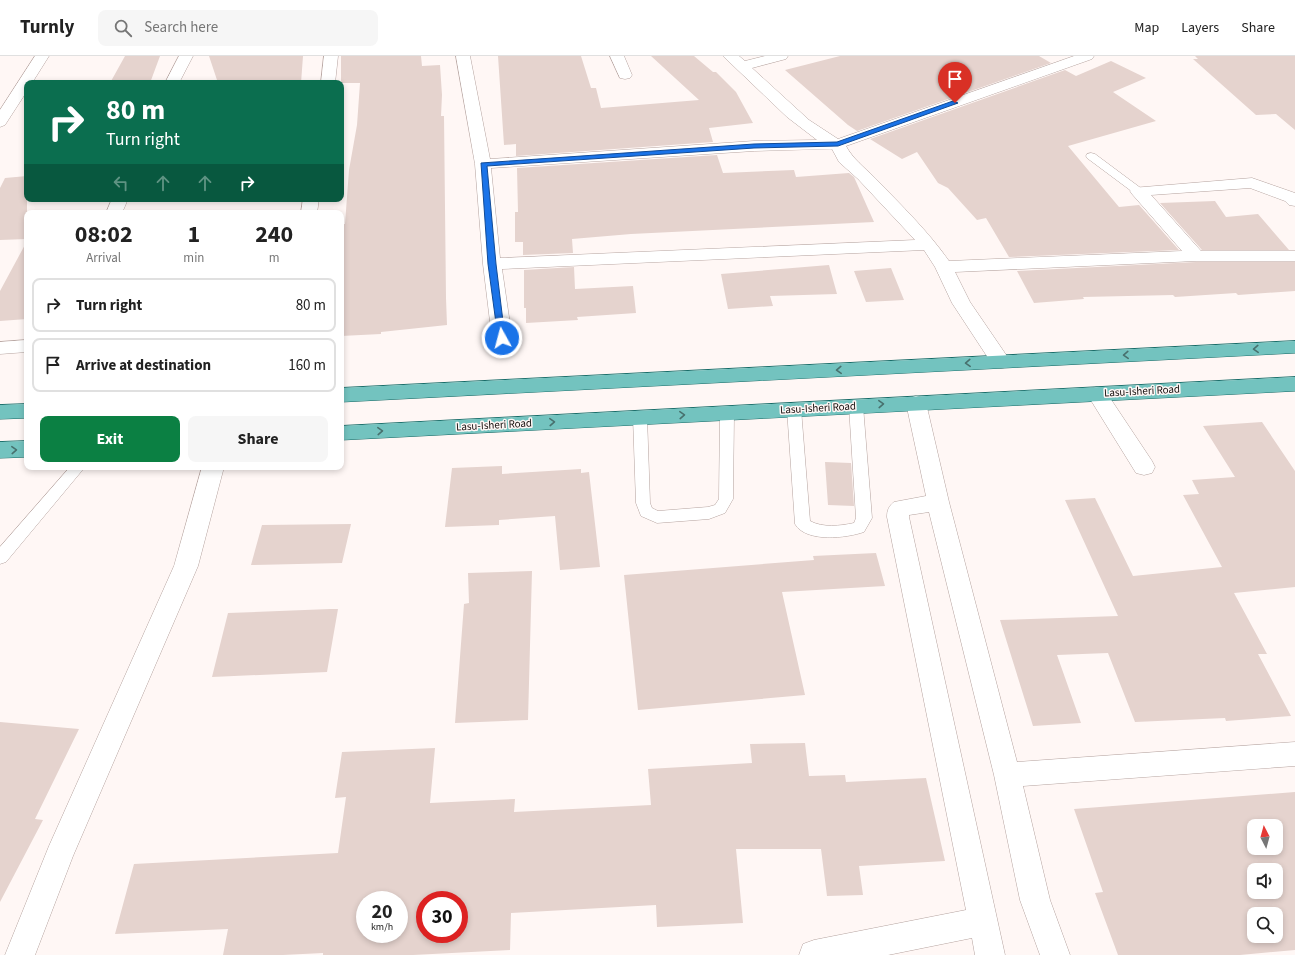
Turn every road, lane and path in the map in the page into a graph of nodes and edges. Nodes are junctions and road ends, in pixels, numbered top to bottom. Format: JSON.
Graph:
{"nodes":[{"id":1,"x":42,"y":56,"type":"edge"},
{"id":2,"x":186,"y":56,"type":"edge"},
{"id":3,"x":331,"y":56,"type":"edge"},
{"id":4,"x":463,"y":56,"type":"edge"},
{"id":5,"x":617,"y":56,"type":"edge"},
{"id":6,"x":730,"y":56,"type":"edge"},
{"id":7,"x":781,"y":56,"type":"edge"},
{"id":8,"x":1087,"y":56,"type":"edge"},
{"id":9,"x":744,"y":66,"type":"junction"},
{"id":10,"x":625,"y":75,"type":"dead end"},
{"id":11,"x":27,"y":80,"type":"edge"},
{"id":12,"x":174,"y":80,"type":"edge"},
{"id":13,"x":328,"y":80,"type":"edge"},
{"id":14,"x":24,"y":84,"type":"edge"},
{"id":15,"x":0,"y":122,"type":"edge"},
{"id":16,"x":838,"y":144,"type":"junction"},
{"id":17,"x":1091,"y":156,"type":"dead end"},
{"id":18,"x":484,"y":164,"type":"junction"},
{"id":19,"x":1138,"y":191,"type":"junction"},
{"id":20,"x":1295,"y":201,"type":"edge"},
{"id":21,"x":929,"y":245,"type":"junction"},
{"id":22,"x":1196,"y":256,"type":"junction"},
{"id":23,"x":1295,"y":256,"type":"edge"},
{"id":24,"x":492,"y":264,"type":"junction"},
{"id":25,"x":944,"y":267,"type":"junction"},
{"id":26,"x":502,"y":338,"type":"dead end"},
{"id":27,"x":24,"y":346,"type":"edge"},
{"id":28,"x":1295,"y":347,"type":"edge"},
{"id":29,"x":0,"y":348,"type":"edge"},
{"id":30,"x":1001,"y":362,"type":"junction"},
{"id":31,"x":1295,"y":384,"type":"edge"},
{"id":32,"x":1098,"y":394,"type":"junction"},
{"id":33,"x":344,"y":395,"type":"edge"},
{"id":34,"x":916,"y":402,"type":"junction"},
{"id":35,"x":856,"y":406,"type":"junction"},
{"id":36,"x":794,"y":409,"type":"junction"},
{"id":37,"x":24,"y":411,"type":"edge"},
{"id":38,"x":0,"y":412,"type":"edge"},
{"id":39,"x":727,"y":412,"type":"junction"},
{"id":40,"x":640,"y":417,"type":"junction"},
{"id":41,"x":344,"y":433,"type":"edge"},
{"id":42,"x":24,"y":449,"type":"edge"},
{"id":43,"x":0,"y":450,"type":"edge"},
{"id":44,"x":1144,"y":467,"type":"dead end"},
{"id":45,"x":75,"y":470,"type":"edge"},
{"id":46,"x":212,"y":470,"type":"edge"},
{"id":47,"x":938,"y":502,"type":"junction"},
{"id":48,"x":0,"y":558,"type":"edge"},
{"id":49,"x":1295,"y":754,"type":"edge"},
{"id":50,"x":1007,"y":774,"type":"junction"},
{"id":51,"x":982,"y":920,"type":"junction"},
{"id":52,"x":20,"y":955,"type":"edge"},
{"id":53,"x":814,"y":955,"type":"edge"},
{"id":54,"x":990,"y":955,"type":"edge"},
{"id":55,"x":1055,"y":955,"type":"edge"}],
"edges":[{"from":1,"to":11,"type":"street"},
{"from":2,"to":12,"type":"street"},
{"from":3,"to":13,"type":"street"},
{"from":4,"to":18,"type":"street"},
{"from":5,"to":10,"type":"street"},
{"from":6,"to":9,"type":"street"},
{"from":7,"to":9,"type":"street"},
{"from":8,"to":16,"type":"street"},
{"from":9,"to":16,"type":"street"},
{"from":14,"to":15,"type":"street"},
{"from":16,"to":18,"type":"street"},
{"from":16,"to":21,"type":"street"},
{"from":17,"to":19,"type":"lane"},
{"from":18,"to":24,"type":"street"},
{"from":19,"to":20,"type":"street"},
{"from":19,"to":22,"type":"street"},
{"from":21,"to":24,"type":"street"},
{"from":21,"to":25,"type":"street"},
{"from":22,"to":23,"type":"street"},
{"from":22,"to":25,"type":"street"},
{"from":24,"to":26,"type":"street"},
{"from":25,"to":30,"type":"street"},
{"from":27,"to":29,"type":"street"},
{"from":28,"to":30,"type":"main road","one_way":true},
{"from":30,"to":33,"type":"main road","one_way":true},
{"from":31,"to":32,"type":"main road","name":"Lasu-Isheri Road"},
{"from":32,"to":34,"type":"main road","name":"Lasu-Isheri Road"},
{"from":32,"to":44,"type":"street"},
{"from":35,"to":34,"type":"main road","name":"Lasu-Isheri Road","one_way":true},
{"from":34,"to":47,"type":"street"},
{"from":35,"to":36,"type":"main road","name":"Lasu-Isheri Road"},
{"from":35,"to":36,"type":"lane"},
{"from":36,"to":39,"type":"main road","name":"Lasu-Isheri Road"},
{"from":37,"to":38,"type":"main road"},
{"from":40,"to":39,"type":"main road","name":"Lasu-Isheri Road","one_way":true},
{"from":39,"to":40,"type":"lane"},
{"from":41,"to":40,"type":"main road","name":"Lasu-Isheri Road","one_way":true},
{"from":43,"to":42,"type":"main road","one_way":true},
{"from":45,"to":48,"type":"lane"},
{"from":46,"to":52,"type":"street"},
{"from":47,"to":50,"type":"street"},
{"from":47,"to":51,"type":"street"},
{"from":49,"to":50,"type":"street"},
{"from":50,"to":55,"type":"street"},
{"from":51,"to":53,"type":"street"},
{"from":51,"to":54,"type":"street"}]}
